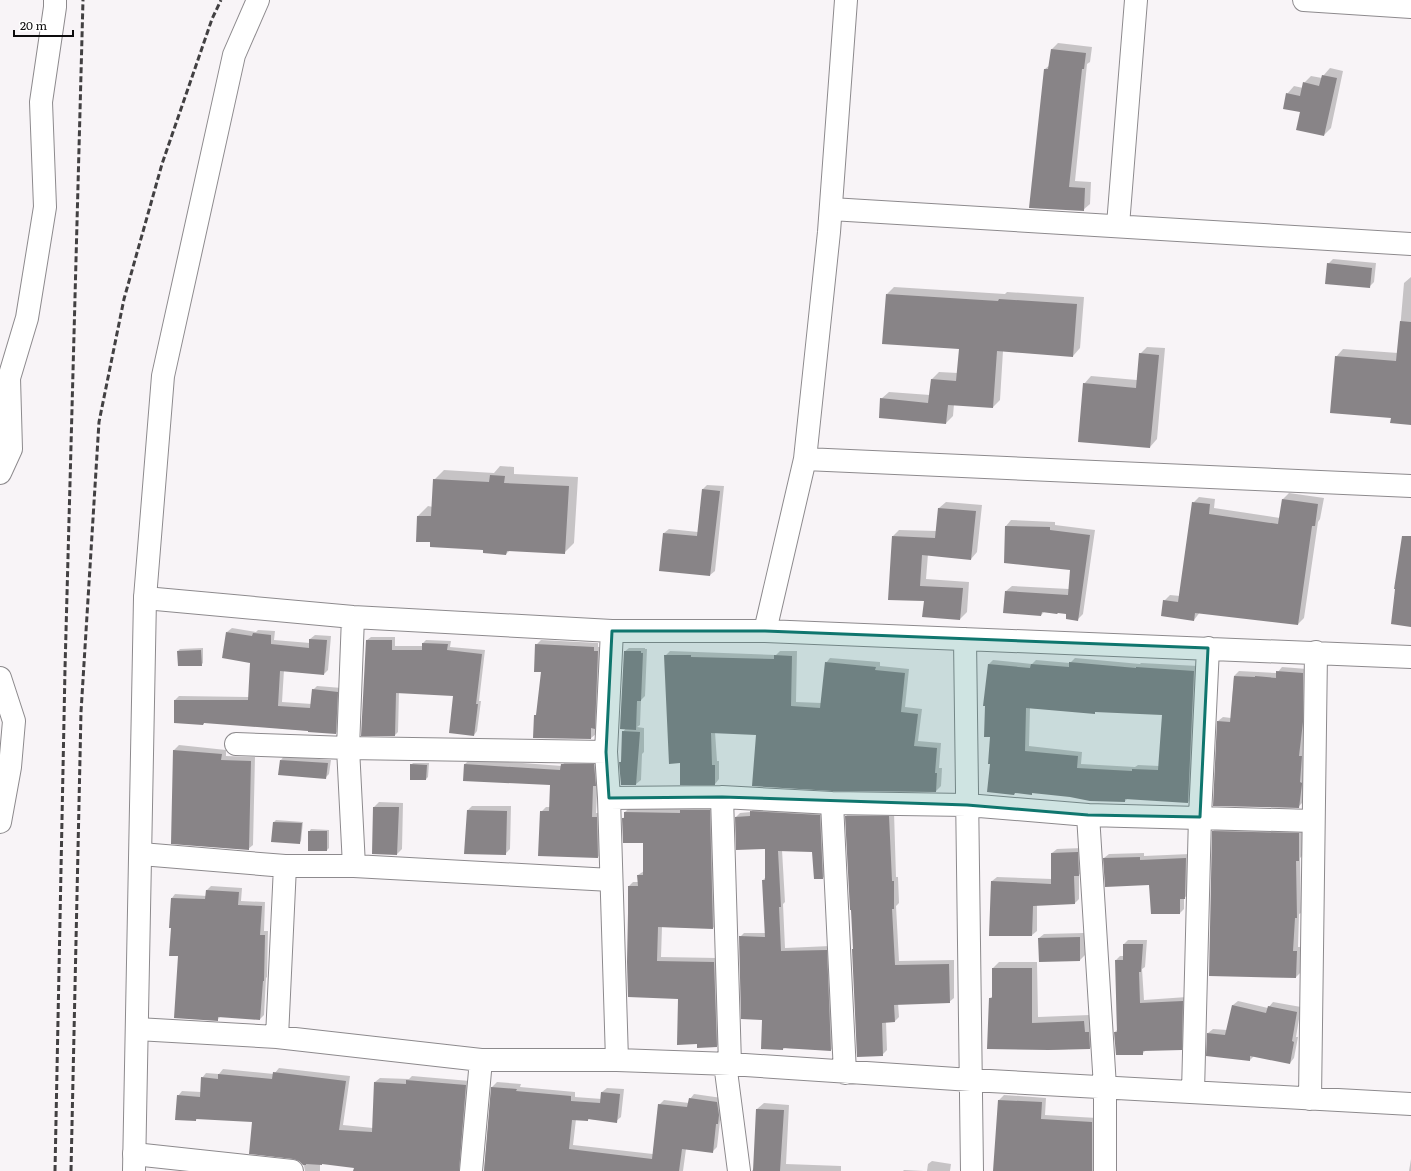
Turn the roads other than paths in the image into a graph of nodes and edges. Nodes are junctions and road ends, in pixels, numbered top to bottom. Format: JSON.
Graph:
{"nodes":[{"id":1,"x":55,"y":0,"type":"edge"},
{"id":2,"x":258,"y":0,"type":"edge"},
{"id":3,"x":846,"y":0,"type":"edge"},
{"id":4,"x":1136,"y":0,"type":"edge"},
{"id":5,"x":1304,"y":0,"type":"edge"},
{"id":6,"x":1411,"y":7,"type":"edge"},
{"id":7,"x":831,"y":208,"type":"junction"},
{"id":8,"x":1118,"y":225,"type":"junction"},
{"id":9,"x":1411,"y":244,"type":"edge"},
{"id":10,"x":805,"y":459,"type":"junction"},
{"id":11,"x":0,"y":473,"type":"edge"},
{"id":12,"x":1411,"y":486,"type":"edge"},
{"id":13,"x":145,"y":598,"type":"junction"},
{"id":14,"x":353,"y":617,"type":"junction"},
{"id":15,"x":612,"y":631,"type":"junction"},
{"id":16,"x":765,"y":631,"type":"junction"},
{"id":17,"x":965,"y":639,"type":"junction"},
{"id":18,"x":1208,"y":648,"type":"junction"},
{"id":19,"x":1316,"y":652,"type":"junction"},
{"id":20,"x":1411,"y":657,"type":"edge"},
{"id":21,"x":0,"y":678,"type":"edge"},
{"id":22,"x":236,"y":744,"type":"dead end"},
{"id":23,"x":348,"y":748,"type":"junction"},
{"id":24,"x":606,"y":752,"type":"junction"},
{"id":25,"x":722,"y":797,"type":"junction"},
{"id":26,"x":609,"y":798,"type":"junction"},
{"id":27,"x":832,"y":803,"type":"junction"},
{"id":28,"x":967,"y":805,"type":"junction"},
{"id":29,"x":1088,"y":814,"type":"junction"},
{"id":30,"x":1200,"y":817,"type":"junction"},
{"id":31,"x":1313,"y":821,"type":"junction"},
{"id":32,"x":0,"y":822,"type":"edge"},
{"id":33,"x":141,"y":854,"type":"junction"},
{"id":34,"x":285,"y":866,"type":"junction"},
{"id":35,"x":354,"y":866,"type":"junction"},
{"id":36,"x":611,"y":880,"type":"junction"},
{"id":37,"x":136,"y":1029,"type":"junction"},
{"id":38,"x":278,"y":1037,"type":"junction"},
{"id":39,"x":481,"y":1060,"type":"junction"},
{"id":40,"x":617,"y":1060,"type":"junction"},
{"id":41,"x":730,"y":1064,"type":"junction"},
{"id":42,"x":845,"y":1073,"type":"junction"},
{"id":43,"x":971,"y":1080,"type":"junction"},
{"id":44,"x":1105,"y":1088,"type":"junction"},
{"id":45,"x":1193,"y":1092,"type":"junction"},
{"id":46,"x":1310,"y":1099,"type":"junction"},
{"id":47,"x":1411,"y":1104,"type":"edge"},
{"id":48,"x":134,"y":1163,"type":"edge"},
{"id":49,"x":292,"y":1171,"type":"edge"},
{"id":50,"x":471,"y":1171,"type":"edge"},
{"id":51,"x":739,"y":1171,"type":"edge"},
{"id":52,"x":972,"y":1171,"type":"edge"},
{"id":53,"x":1105,"y":1171,"type":"edge"}],
"edges":[{"from":1,"to":11,"type":"street"},
{"from":2,"to":13,"type":"street"},
{"from":3,"to":7,"type":"street"},
{"from":4,"to":8,"type":"street"},
{"from":5,"to":6,"type":"street"},
{"from":7,"to":8,"type":"street"},
{"from":7,"to":10,"type":"street"},
{"from":8,"to":9,"type":"street"},
{"from":10,"to":12,"type":"street"},
{"from":10,"to":16,"type":"street"},
{"from":13,"to":14,"type":"street"},
{"from":13,"to":33,"type":"street"},
{"from":14,"to":15,"type":"street"},
{"from":14,"to":23,"type":"street"},
{"from":15,"to":16,"type":"street"},
{"from":15,"to":24,"type":"street"},
{"from":16,"to":17,"type":"street"},
{"from":17,"to":18,"type":"street"},
{"from":17,"to":28,"type":"street"},
{"from":18,"to":19,"type":"street"},
{"from":18,"to":30,"type":"street"},
{"from":19,"to":20,"type":"street"},
{"from":19,"to":31,"type":"street"},
{"from":21,"to":32,"type":"street"},
{"from":22,"to":23,"type":"street"},
{"from":23,"to":24,"type":"street"},
{"from":23,"to":35,"type":"street"},
{"from":24,"to":26,"type":"street"},
{"from":25,"to":26,"type":"street"},
{"from":25,"to":27,"type":"street"},
{"from":25,"to":41,"type":"street"},
{"from":26,"to":36,"type":"street"},
{"from":27,"to":28,"type":"street"},
{"from":27,"to":42,"type":"street"},
{"from":28,"to":29,"type":"street"},
{"from":28,"to":43,"type":"street"},
{"from":29,"to":30,"type":"street"},
{"from":29,"to":44,"type":"street"},
{"from":30,"to":31,"type":"street"},
{"from":30,"to":45,"type":"street"},
{"from":31,"to":46,"type":"street"},
{"from":33,"to":34,"type":"street"},
{"from":33,"to":37,"type":"street"},
{"from":34,"to":35,"type":"street"},
{"from":34,"to":38,"type":"street"},
{"from":35,"to":36,"type":"street"},
{"from":36,"to":40,"type":"street"},
{"from":37,"to":38,"type":"street"},
{"from":37,"to":48,"type":"street"},
{"from":38,"to":39,"type":"street"},
{"from":39,"to":40,"type":"street"},
{"from":39,"to":50,"type":"street"},
{"from":40,"to":41,"type":"street"},
{"from":41,"to":42,"type":"street"},
{"from":41,"to":51,"type":"street"},
{"from":42,"to":43,"type":"street"},
{"from":43,"to":44,"type":"street"},
{"from":43,"to":52,"type":"street"},
{"from":44,"to":45,"type":"street"},
{"from":44,"to":53,"type":"street"},
{"from":45,"to":46,"type":"street"},
{"from":46,"to":47,"type":"street"},
{"from":48,"to":49,"type":"street"}]}
